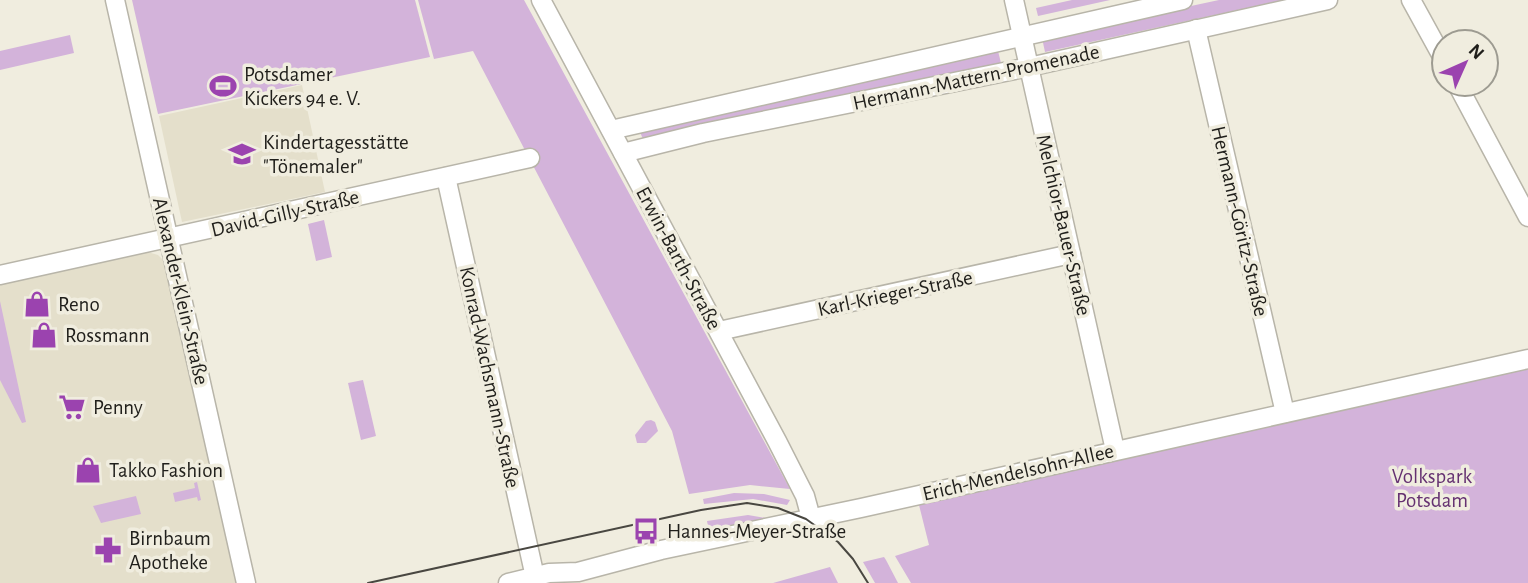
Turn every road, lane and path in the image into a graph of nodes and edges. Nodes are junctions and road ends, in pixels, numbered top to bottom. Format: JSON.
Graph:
{"nodes":[{"id":1,"x":115,"y":0,"type":"edge"},
{"id":2,"x":541,"y":0,"type":"edge"},
{"id":3,"x":1014,"y":0,"type":"edge"},
{"id":4,"x":1182,"y":0,"type":"edge"},
{"id":5,"x":1328,"y":0,"type":"edge"},
{"id":6,"x":1411,"y":0,"type":"edge"},
{"id":7,"x":1196,"y":29,"type":"junction"},
{"id":8,"x":1430,"y":35,"type":"edge"},
{"id":9,"x":1021,"y":36,"type":"junction"},
{"id":10,"x":1029,"y":67,"type":"junction"},
{"id":11,"x":1464,"y":98,"type":"edge"},
{"id":12,"x":611,"y":130,"type":"junction"},
{"id":13,"x":623,"y":153,"type":"junction"},
{"id":14,"x":530,"y":159,"type":"dead end"},
{"id":15,"x":446,"y":177,"type":"junction"},
{"id":16,"x":1528,"y":217,"type":"edge"},
{"id":17,"x":169,"y":239,"type":"junction"},
{"id":18,"x":1071,"y":254,"type":"junction"},
{"id":19,"x":0,"y":275,"type":"edge"},
{"id":20,"x":719,"y":331,"type":"junction"},
{"id":21,"x":1528,"y":359,"type":"edge"},
{"id":22,"x":1285,"y":412,"type":"junction"},
{"id":23,"x":1115,"y":450,"type":"junction"},
{"id":24,"x":811,"y":518,"type":"junction"},
{"id":25,"x":545,"y":578,"type":"edge"},
{"id":26,"x":246,"y":583,"type":"edge"},
{"id":27,"x":508,"y":583,"type":"edge"}],
"edges":[{"from":1,"to":17,"type":"street","name":"Alexander-Klein-Straße"},
{"from":2,"to":12,"type":"street","name":"Erwin-Barth-Straße"},
{"from":3,"to":9,"type":"street","name":"Melchior-Bauer-Straße"},
{"from":4,"to":9,"type":"street","name":"Hermann-Mattern-Promenade"},
{"from":5,"to":7,"type":"street","name":"Hermann-Mattern-Promenade"},
{"from":6,"to":8,"type":"street"},
{"from":7,"to":10,"type":"street","name":"Hermann-Mattern-Promenade"},
{"from":7,"to":22,"type":"street","name":"Hermann-Göritz-Straße"},
{"from":9,"to":10,"type":"street","name":"Melchior-Bauer-Straße"},
{"from":9,"to":12,"type":"street","name":"Hermann-Mattern-Promenade"},
{"from":10,"to":13,"type":"street","name":"Hermann-Mattern-Promenade"},
{"from":10,"to":18,"type":"street","name":"Melchior-Bauer-Straße"},
{"from":11,"to":16,"type":"street"},
{"from":12,"to":13,"type":"street","name":"Erwin-Barth-Straße"},
{"from":13,"to":20,"type":"street","name":"Erwin-Barth-Straße"},
{"from":14,"to":15,"type":"street","name":"David-Gilly-Straße"},
{"from":15,"to":17,"type":"street","name":"David-Gilly-Straße"},
{"from":15,"to":25,"type":"street","name":"Konrad-Wachsmann-Straße"},
{"from":17,"to":19,"type":"street","name":"David-Gilly-Straße"},
{"from":17,"to":26,"type":"street","name":"Alexander-Klein-Straße"},
{"from":18,"to":20,"type":"street","name":"Karl-Krieger-Straße"},
{"from":18,"to":23,"type":"street","name":"Melchior-Bauer-Straße"},
{"from":20,"to":24,"type":"street","name":"Erwin-Barth-Straße"},
{"from":21,"to":22,"type":"street","name":"Erich-Mendelsohn-Allee"},
{"from":22,"to":23,"type":"street","name":"Erich-Mendelsohn-Allee"},
{"from":23,"to":24,"type":"street","name":"Erich-Mendelsohn-Allee"},
{"from":24,"to":25,"type":"street","name":"Erich-Mendelsohn-Allee"},
{"from":25,"to":27,"type":"street","name":"Erich-Mendelsohn-Allee"}]}
